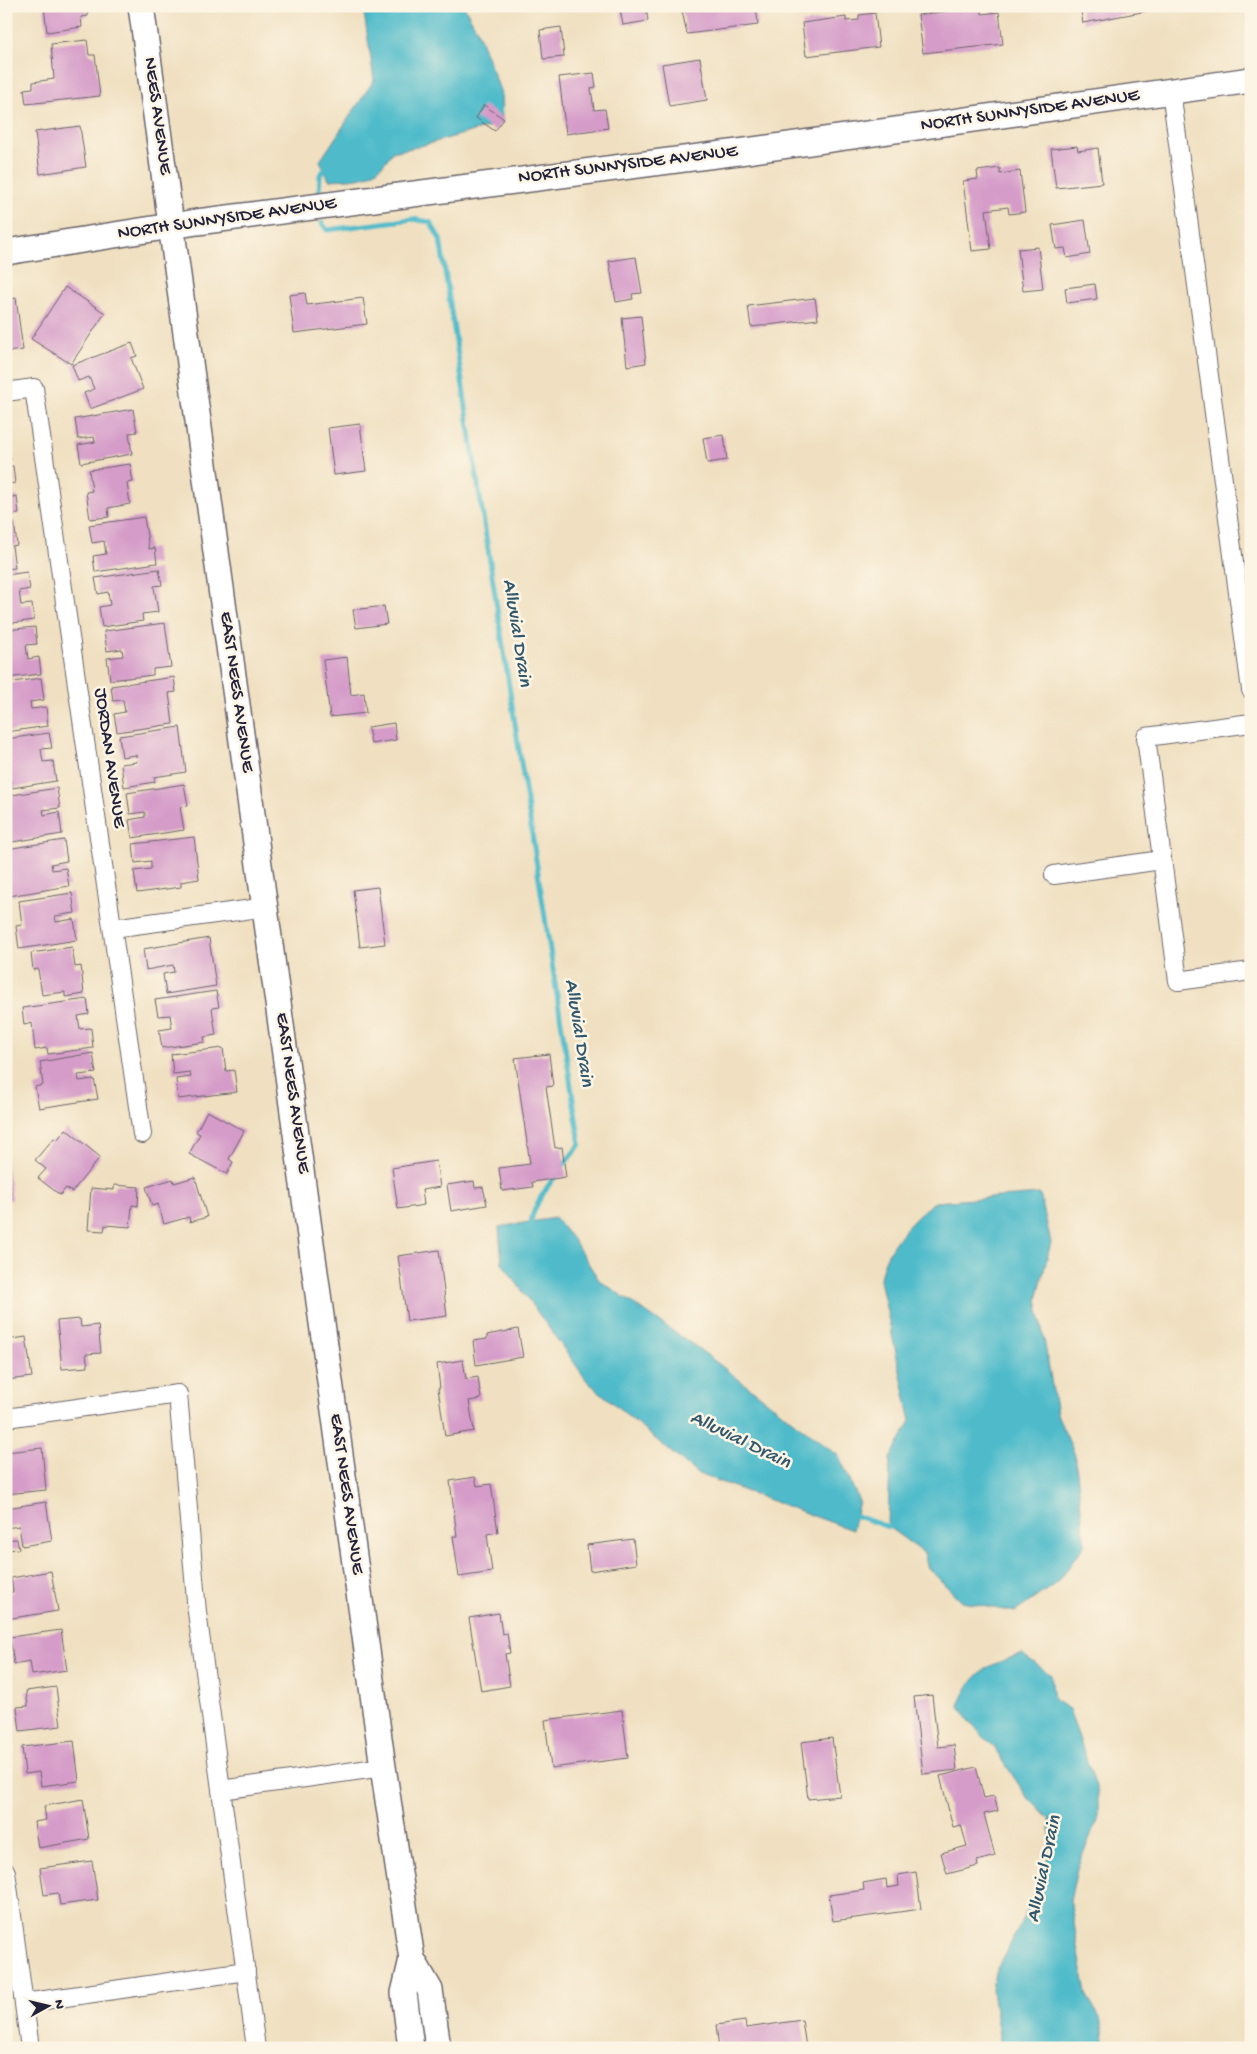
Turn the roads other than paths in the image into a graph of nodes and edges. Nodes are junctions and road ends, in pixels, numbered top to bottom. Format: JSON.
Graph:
{"nodes":[{"id":1,"x":141,"y":6,"type":"edge"},
{"id":2,"x":1251,"y":80,"type":"edge"},
{"id":3,"x":1171,"y":91,"type":"junction"},
{"id":4,"x":172,"y":226,"type":"junction"},
{"id":5,"x":6,"y":252,"type":"edge"},
{"id":6,"x":6,"y":392,"type":"edge"},
{"id":7,"x":1251,"y":690,"type":"edge"},
{"id":8,"x":1251,"y":723,"type":"edge"},
{"id":9,"x":1162,"y":860,"type":"junction"},
{"id":10,"x":1054,"y":875,"type":"dead end"},
{"id":11,"x":266,"y":907,"type":"junction"},
{"id":12,"x":113,"y":928,"type":"junction"},
{"id":13,"x":1251,"y":970,"type":"edge"},
{"id":14,"x":142,"y":1134,"type":"dead end"},
{"id":15,"x":6,"y":1418,"type":"edge"},
{"id":16,"x":383,"y":1767,"type":"junction"},
{"id":17,"x":222,"y":1790,"type":"junction"},
{"id":18,"x":6,"y":1872,"type":"edge"},
{"id":19,"x":7,"y":1889,"type":"edge"},
{"id":20,"x":412,"y":1959,"type":"junction"},
{"id":21,"x":246,"y":1971,"type":"junction"},
{"id":22,"x":24,"y":2003,"type":"junction"},
{"id":23,"x":30,"y":2048,"type":"edge"},
{"id":24,"x":256,"y":2048,"type":"edge"},
{"id":25,"x":411,"y":2048,"type":"edge"},
{"id":26,"x":438,"y":2048,"type":"edge"}],
"edges":[{"from":1,"to":4,"type":"main road","name":"NEES AVENUE"},
{"from":2,"to":3,"type":"main road","name":"NORTH SUNNYSIDE AVENUE"},
{"from":3,"to":4,"type":"main road","name":"NORTH SUNNYSIDE AVENUE"},
{"from":3,"to":7,"type":"street"},
{"from":4,"to":5,"type":"main road","name":"NORTH SUNNYSIDE AVENUE"},
{"from":4,"to":11,"type":"main road","name":"EAST NEES AVENUE"},
{"from":6,"to":12,"type":"street","name":"JORDAN AVENUE"},
{"from":8,"to":9,"type":"street"},
{"from":9,"to":10,"type":"street"},
{"from":9,"to":13,"type":"street"},
{"from":11,"to":12,"type":"street"},
{"from":11,"to":16,"type":"main road","name":"EAST NEES AVENUE"},
{"from":12,"to":14,"type":"street","name":"JORDAN AVENUE"},
{"from":15,"to":17,"type":"street"},
{"from":16,"to":17,"type":"street"},
{"from":16,"to":20,"type":"main road","name":"EAST NEES AVENUE"},
{"from":17,"to":21,"type":"street"},
{"from":18,"to":19,"type":"street"},
{"from":19,"to":22,"type":"street"},
{"from":20,"to":25,"type":"main road","name":"EAST NEES AVENUE"},
{"from":20,"to":26,"type":"main road","name":"EAST NEES AVENUE"},
{"from":21,"to":22,"type":"street"},
{"from":21,"to":24,"type":"street"},
{"from":22,"to":23,"type":"street"}]}
